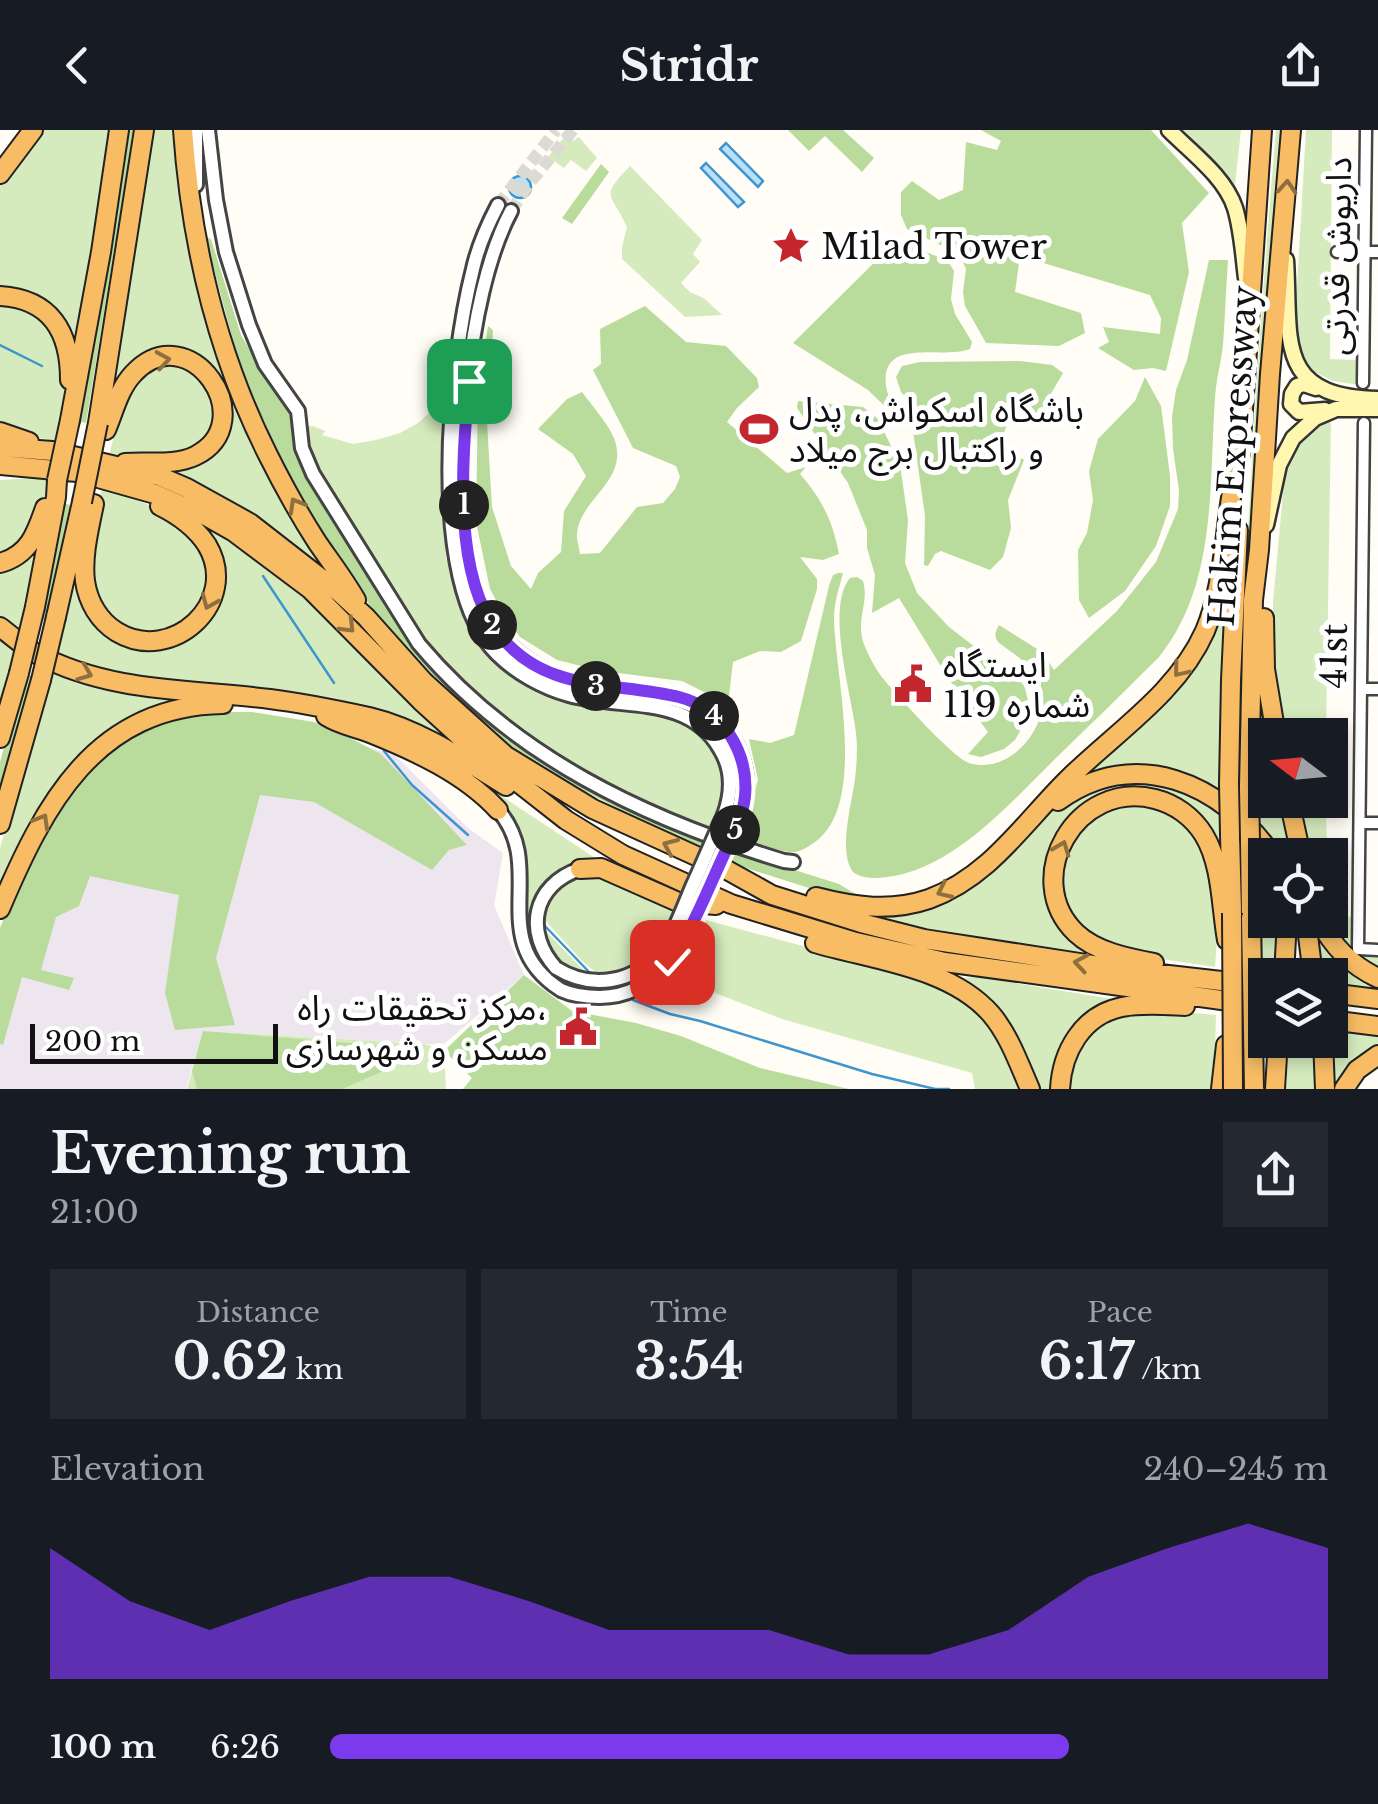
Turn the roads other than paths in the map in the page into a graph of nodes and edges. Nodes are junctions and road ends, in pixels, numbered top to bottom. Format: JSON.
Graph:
{"nodes":[{"id":1,"x":118,"y":130,"type":"edge"},
{"id":2,"x":144,"y":130,"type":"edge"},
{"id":3,"x":183,"y":130,"type":"edge"},
{"id":4,"x":196,"y":130,"type":"edge"},
{"id":5,"x":208,"y":130,"type":"edge"},
{"id":6,"x":1170,"y":130,"type":"edge"},
{"id":7,"x":1262,"y":130,"type":"edge"},
{"id":8,"x":1291,"y":130,"type":"edge"},
{"id":9,"x":1366,"y":130,"type":"edge"},
{"id":10,"x":32,"y":132,"type":"edge"},
{"id":11,"x":0,"y":171,"type":"edge"},
{"id":12,"x":504,"y":208,"type":"tunnel mouth"},
{"id":13,"x":1284,"y":225,"type":"junction"},
{"id":14,"x":196,"y":238,"type":"junction"},
{"id":15,"x":1337,"y":252,"type":"dead end"},
{"id":16,"x":1365,"y":252,"type":"junction"},
{"id":17,"x":1378,"y":252,"type":"edge"},
{"id":18,"x":0,"y":296,"type":"edge"},
{"id":19,"x":1251,"y":316,"type":"junction"},
{"id":20,"x":1363,"y":383,"type":"dead end"},
{"id":21,"x":1329,"y":392,"type":"junction"},
{"id":22,"x":1378,"y":398,"type":"edge"},
{"id":23,"x":1336,"y":408,"type":"junction"},
{"id":24,"x":1378,"y":409,"type":"edge"},
{"id":25,"x":70,"y":420,"type":"junction"},
{"id":26,"x":1364,"y":423,"type":"dead end"},
{"id":27,"x":102,"y":426,"type":"junction"},
{"id":28,"x":0,"y":432,"type":"edge"},
{"id":29,"x":1240,"y":444,"type":"junction"},
{"id":30,"x":0,"y":447,"type":"edge"},
{"id":31,"x":99,"y":462,"type":"junction"},
{"id":32,"x":0,"y":465,"type":"edge"},
{"id":33,"x":0,"y":477,"type":"edge"},
{"id":34,"x":53,"y":479,"type":"junction"},
{"id":35,"x":119,"y":485,"type":"junction"},
{"id":36,"x":88,"y":503,"type":"junction"},
{"id":37,"x":1363,"y":550,"type":"junction"},
{"id":38,"x":1378,"y":550,"type":"edge"},
{"id":39,"x":1259,"y":557,"type":"junction"},
{"id":40,"x":0,"y":562,"type":"edge"},
{"id":41,"x":366,"y":617,"type":"junction"},
{"id":42,"x":0,"y":627,"type":"edge"},
{"id":43,"x":1361,"y":689,"type":"junction"},
{"id":44,"x":1378,"y":689,"type":"edge"},
{"id":45,"x":583,"y":691,"type":"junction"},
{"id":46,"x":271,"y":699,"type":"junction"},
{"id":47,"x":309,"y":705,"type":"junction"},
{"id":48,"x":1273,"y":718,"type":"edge"},
{"id":49,"x":0,"y":738,"type":"edge"},
{"id":50,"x":498,"y":810,"type":"joint"},
{"id":51,"x":566,"y":820,"type":"junction"},
{"id":52,"x":1360,"y":823,"type":"junction"},
{"id":53,"x":0,"y":824,"type":"edge"},
{"id":54,"x":1378,"y":824,"type":"edge"},
{"id":55,"x":1024,"y":828,"type":"junction"},
{"id":56,"x":1258,"y":838,"type":"edge"},
{"id":57,"x":794,"y":862,"type":"dead end"},
{"id":58,"x":580,"y":870,"type":"joint"},
{"id":59,"x":726,"y":870,"type":"junction"},
{"id":60,"x":739,"y":907,"type":"junction"},
{"id":61,"x":0,"y":909,"type":"edge"},
{"id":62,"x":1326,"y":938,"type":"edge"},
{"id":63,"x":1378,"y":950,"type":"edge"},
{"id":64,"x":1232,"y":964,"type":"junction"},
{"id":65,"x":1378,"y":978,"type":"edge"},
{"id":66,"x":1212,"y":980,"type":"junction"},
{"id":67,"x":1248,"y":984,"type":"edge"},
{"id":68,"x":1348,"y":995,"type":"edge"},
{"id":69,"x":1378,"y":999,"type":"edge"},
{"id":70,"x":1248,"y":1008,"type":"edge"},
{"id":71,"x":1235,"y":1009,"type":"junction"},
{"id":72,"x":1348,"y":1013,"type":"edge"},
{"id":73,"x":1378,"y":1016,"type":"edge"},
{"id":74,"x":1348,"y":1022,"type":"edge"},
{"id":75,"x":1378,"y":1026,"type":"edge"},
{"id":76,"x":1378,"y":1055,"type":"edge"},
{"id":77,"x":1277,"y":1058,"type":"edge"},
{"id":78,"x":1324,"y":1058,"type":"edge"},
{"id":79,"x":1030,"y":1089,"type":"edge"},
{"id":80,"x":1060,"y":1089,"type":"edge"},
{"id":81,"x":1221,"y":1089,"type":"edge"},
{"id":82,"x":1233,"y":1089,"type":"edge"},
{"id":83,"x":1254,"y":1089,"type":"edge"},
{"id":84,"x":1275,"y":1089,"type":"edge"},
{"id":85,"x":1324,"y":1089,"type":"edge"},
{"id":86,"x":1344,"y":1089,"type":"edge"}],
"edges":[{"from":1,"to":25,"type":"highway"},
{"from":2,"to":27,"type":"highway"},
{"from":3,"to":14,"type":"highway"},
{"from":4,"to":14,"type":"street"},
{"from":5,"to":57,"type":"street"},
{"from":6,"to":19,"type":"main road"},
{"from":7,"to":19,"type":"highway","name":"Hakim Expressway"},
{"from":13,"to":8,"type":"highway","name":"Hakim Expressway","one_way":true},
{"from":9,"to":16,"type":"street","name":"داریوش قدرتی"},
{"from":10,"to":11,"type":"highway"},
{"from":12,"to":45,"type":"street"},
{"from":13,"to":21,"type":"main road"},
{"from":13,"to":39,"type":"highway","name":"Hakim Expressway"},
{"from":41,"to":14,"type":"highway","one_way":true},
{"from":15,"to":16,"type":"street"},
{"from":16,"to":17,"type":"street"},
{"from":16,"to":20,"type":"street","name":"داریوش قدرتی"},
{"from":18,"to":25,"type":"highway"},
{"from":19,"to":29,"type":"highway","name":"Hakim Expressway"},
{"from":21,"to":22,"type":"main road"},
{"from":21,"to":23,"type":"main road"},
{"from":23,"to":24,"type":"main road"},
{"from":23,"to":39,"type":"main road"},
{"from":25,"to":34,"type":"highway","bridge":true},
{"from":26,"to":37,"type":"street","name":"41st"},
{"from":27,"to":31,"type":"highway","bridge":true},
{"from":27,"to":31,"type":"highway","one_way":true},
{"from":28,"to":34,"type":"highway"},
{"from":29,"to":55,"type":"highway","one_way":true},
{"from":29,"to":64,"type":"highway","name":"Hakim Expressway","bridge":true},
{"from":30,"to":34,"type":"highway"},
{"from":31,"to":34,"type":"highway"},
{"from":31,"to":36,"type":"highway","bridge":true},
{"from":31,"to":41,"type":"highway"},
{"from":32,"to":34,"type":"highway"},
{"from":33,"to":34,"type":"highway"},
{"from":34,"to":35,"type":"highway"},
{"from":34,"to":40,"type":"highway"},
{"from":34,"to":49,"type":"highway","bridge":true},
{"from":35,"to":36,"type":"highway","one_way":true},
{"from":35,"to":51,"type":"highway","one_way":true},
{"from":36,"to":53,"type":"highway","bridge":true},
{"from":37,"to":38,"type":"street"},
{"from":37,"to":43,"type":"street","name":"41st"},
{"from":39,"to":48,"type":"highway"},
{"from":39,"to":83,"type":"highway","name":"Hakim Expressway","bridge":true},
{"from":59,"to":41,"type":"highway","one_way":true},
{"from":42,"to":46,"type":"highway","one_way":true},
{"from":43,"to":44,"type":"street"},
{"from":43,"to":52,"type":"street","name":"41st"},
{"from":45,"to":50,"type":"street","bridge":true},
{"from":45,"to":58,"type":"street","bridge":true},
{"from":46,"to":47,"type":"highway"},
{"from":61,"to":46,"type":"highway","one_way":true},
{"from":47,"to":50,"type":"highway"},
{"from":47,"to":51,"type":"highway"},
{"from":51,"to":60,"type":"highway"},
{"from":52,"to":54,"type":"street"},
{"from":52,"to":63,"type":"street","name":"41st"},
{"from":55,"to":56,"type":"highway"},
{"from":55,"to":59,"type":"highway","one_way":true},
{"from":58,"to":60,"type":"highway"},
{"from":66,"to":59,"type":"highway","one_way":true},
{"from":60,"to":71,"type":"highway"},
{"from":60,"to":79,"type":"highway"},
{"from":62,"to":65,"type":"highway"},
{"from":66,"to":64,"type":"highway","one_way":true},
{"from":64,"to":71,"type":"highway","bridge":true},
{"from":66,"to":67,"type":"highway"},
{"from":68,"to":69,"type":"highway"},
{"from":70,"to":71,"type":"highway"},
{"from":71,"to":80,"type":"highway"},
{"from":71,"to":81,"type":"highway"},
{"from":71,"to":82,"type":"highway","bridge":true},
{"from":72,"to":73,"type":"highway"},
{"from":74,"to":75,"type":"highway"},
{"from":76,"to":86,"type":"highway"},
{"from":77,"to":84,"type":"highway"},
{"from":78,"to":85,"type":"highway"}]}
